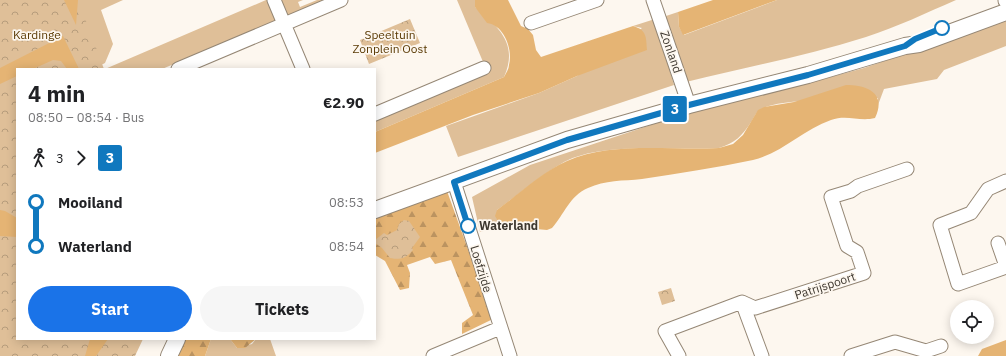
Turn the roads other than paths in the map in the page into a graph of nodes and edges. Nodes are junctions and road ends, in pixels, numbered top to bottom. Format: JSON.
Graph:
{"nodes":[{"id":1,"x":274,"y":0,"type":"edge"},
{"id":2,"x":341,"y":0,"type":"edge"},
{"id":3,"x":598,"y":0,"type":"edge"},
{"id":4,"x":653,"y":0,"type":"edge"},
{"id":5,"x":1005,"y":4,"type":"edge"},
{"id":6,"x":531,"y":23,"type":"dead end"},
{"id":7,"x":284,"y":24,"type":"junction"},
{"id":8,"x":180,"y":68,"type":"edge"},
{"id":9,"x":303,"y":68,"type":"edge"},
{"id":10,"x":484,"y":68,"type":"dead end"},
{"id":11,"x":689,"y":105,"type":"junction"},
{"id":12,"x":376,"y":114,"type":"edge"},
{"id":13,"x":907,"y":169,"type":"dead end"},
{"id":14,"x":1006,"y":181,"type":"edge"},
{"id":15,"x":454,"y":182,"type":"junction"},
{"id":16,"x":376,"y":210,"type":"edge"},
{"id":17,"x":998,"y":243,"type":"dead end"},
{"id":18,"x":1006,"y":267,"type":"edge"},
{"id":19,"x":742,"y":302,"type":"junction"},
{"id":20,"x":500,"y":328,"type":"junction"},
{"id":21,"x":177,"y":340,"type":"edge"},
{"id":22,"x":941,"y":346,"type":"dead end"},
{"id":23,"x":169,"y":356,"type":"edge"},
{"id":24,"x":432,"y":356,"type":"edge"},
{"id":25,"x":510,"y":356,"type":"edge"},
{"id":26,"x":679,"y":356,"type":"edge"},
{"id":27,"x":762,"y":356,"type":"edge"},
{"id":28,"x":851,"y":356,"type":"edge"}],
"edges":[{"from":1,"to":7,"type":"street"},
{"from":2,"to":7,"type":"street"},
{"from":3,"to":6,"type":"street"},
{"from":4,"to":11,"type":"street","name":"Zonland"},
{"from":5,"to":11,"type":"street"},
{"from":7,"to":8,"type":"street"},
{"from":7,"to":9,"type":"street"},
{"from":10,"to":12,"type":"street"},
{"from":11,"to":15,"type":"street"},
{"from":13,"to":19,"type":"street","name":"Patrijspoort"},
{"from":14,"to":18,"type":"street"},
{"from":15,"to":16,"type":"street"},
{"from":15,"to":20,"type":"street","name":"Loefzijde"},
{"from":17,"to":18,"type":"street"},
{"from":19,"to":26,"type":"street"},
{"from":19,"to":27,"type":"street"},
{"from":20,"to":24,"type":"street"},
{"from":20,"to":25,"type":"street","name":"Loefzijde"},
{"from":21,"to":23,"type":"street"},
{"from":22,"to":28,"type":"street"}]}
